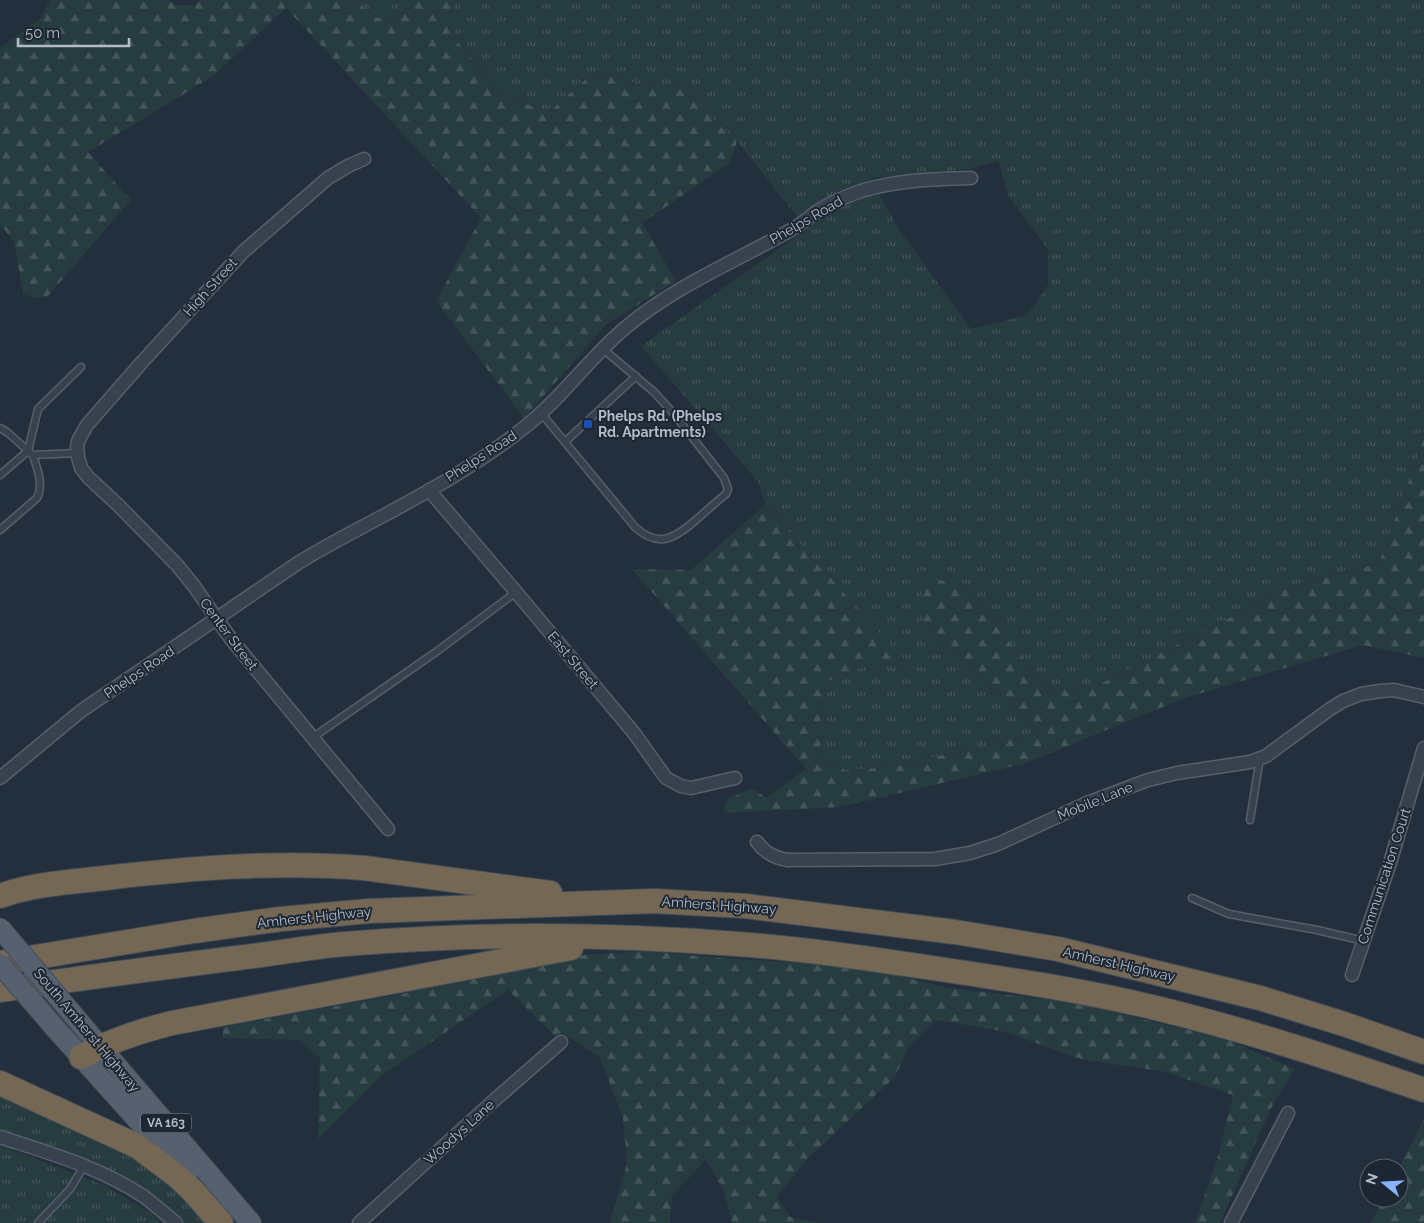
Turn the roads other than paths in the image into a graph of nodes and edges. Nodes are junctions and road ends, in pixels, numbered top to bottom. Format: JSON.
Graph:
{"nodes":[{"id":1,"x":364,"y":159,"type":"dead end"},
{"id":2,"x":971,"y":178,"type":"dead end"},
{"id":3,"x":603,"y":348,"type":"junction"},
{"id":4,"x":81,"y":367,"type":"dead end"},
{"id":5,"x":636,"y":376,"type":"junction"},
{"id":6,"x":541,"y":413,"type":"junction"},
{"id":7,"x":0,"y":428,"type":"edge"},
{"id":8,"x":79,"y":439,"type":"joint"},
{"id":9,"x":566,"y":441,"type":"junction"},
{"id":10,"x":30,"y":453,"type":"junction"},
{"id":11,"x":78,"y":453,"type":"junction"},
{"id":12,"x":0,"y":474,"type":"edge"},
{"id":13,"x":429,"y":490,"type":"junction"},
{"id":14,"x":0,"y":530,"type":"edge"},
{"id":15,"x":516,"y":592,"type":"junction"},
{"id":16,"x":217,"y":620,"type":"junction"},
{"id":17,"x":1424,"y":697,"type":"edge"},
{"id":18,"x":312,"y":738,"type":"junction"},
{"id":19,"x":1424,"y":748,"type":"edge"},
{"id":20,"x":1260,"y":758,"type":"junction"},
{"id":21,"x":0,"y":778,"type":"edge"},
{"id":22,"x":735,"y":778,"type":"dead end"},
{"id":23,"x":1250,"y":820,"type":"dead end"},
{"id":24,"x":388,"y":829,"type":"dead end"},
{"id":25,"x":757,"y":842,"type":"dead end"},
{"id":26,"x":0,"y":896,"type":"edge"},
{"id":27,"x":1192,"y":898,"type":"dead end"},
{"id":28,"x":654,"y":901,"type":"junction"},
{"id":29,"x":0,"y":928,"type":"edge"},
{"id":30,"x":1364,"y":940,"type":"junction"},
{"id":31,"x":682,"y":941,"type":"junction"},
{"id":32,"x":0,"y":963,"type":"edge"},
{"id":33,"x":1352,"y":975,"type":"dead end"},
{"id":34,"x":0,"y":990,"type":"edge"},
{"id":35,"x":561,"y":1042,"type":"dead end"},
{"id":36,"x":91,"y":1051,"type":"junction"},
{"id":37,"x":1424,"y":1052,"type":"edge"},
{"id":38,"x":0,"y":1083,"type":"edge"},
{"id":39,"x":1424,"y":1090,"type":"edge"},
{"id":40,"x":1288,"y":1113,"type":"dead end"},
{"id":41,"x":0,"y":1137,"type":"edge"},
{"id":42,"x":84,"y":1166,"type":"junction"},
{"id":43,"x":38,"y":1223,"type":"edge"},
{"id":44,"x":176,"y":1223,"type":"edge"},
{"id":45,"x":221,"y":1223,"type":"edge"},
{"id":46,"x":230,"y":1223,"type":"edge"},
{"id":47,"x":251,"y":1223,"type":"edge"},
{"id":48,"x":359,"y":1223,"type":"edge"},
{"id":49,"x":1231,"y":1223,"type":"edge"}],
"edges":[{"from":1,"to":8,"type":"street","name":"High Street"},
{"from":2,"to":3,"type":"street","name":"Phelps Road"},
{"from":3,"to":5,"type":"lane"},
{"from":3,"to":6,"type":"street","name":"Phelps Road"},
{"from":4,"to":10,"type":"lane"},
{"from":5,"to":9,"type":"lane"},
{"from":5,"to":9,"type":"lane"},
{"from":6,"to":9,"type":"lane"},
{"from":6,"to":13,"type":"street","name":"Phelps Road"},
{"from":7,"to":10,"type":"lane"},
{"from":8,"to":11,"type":"street","name":"Center Street"},
{"from":10,"to":11,"type":"lane"},
{"from":10,"to":12,"type":"lane"},
{"from":10,"to":14,"type":"lane"},
{"from":11,"to":16,"type":"street","name":"Center Street"},
{"from":13,"to":15,"type":"street","name":"East Street"},
{"from":13,"to":16,"type":"street","name":"Phelps Road"},
{"from":15,"to":18,"type":"lane"},
{"from":15,"to":22,"type":"street","name":"East Street"},
{"from":16,"to":18,"type":"street","name":"Center Street"},
{"from":16,"to":21,"type":"street","name":"Phelps Road"},
{"from":17,"to":20,"type":"street","name":"Mobile Lane"},
{"from":18,"to":24,"type":"street","name":"Center Street"},
{"from":19,"to":30,"type":"street","name":"Communication Court"},
{"from":20,"to":23,"type":"lane"},
{"from":20,"to":25,"type":"street","name":"Mobile Lane"},
{"from":26,"to":28,"type":"highway"},
{"from":27,"to":30,"type":"lane"},
{"from":28,"to":32,"type":"highway","name":"Amherst Highway"},
{"from":28,"to":37,"type":"highway","name":"Amherst Highway"},
{"from":29,"to":36,"type":"main road","name":"South Amherst Highway","number":"VA 163","bridge":true},
{"from":30,"to":33,"type":"street","name":"Communication Court"},
{"from":31,"to":34,"type":"highway"},
{"from":31,"to":36,"type":"highway"},
{"from":31,"to":39,"type":"highway"},
{"from":32,"to":36,"type":"main road","name":"South Amherst Highway","number":"VA 163","bridge":true},
{"from":35,"to":48,"type":"street","name":"Woodys Lane"},
{"from":36,"to":46,"type":"main road","name":"South Amherst Highway","number":"VA 163"},
{"from":36,"to":47,"type":"main road","name":"South Amherst Highway","number":"VA 163"},
{"from":38,"to":45,"type":"highway"},
{"from":40,"to":49,"type":"street"},
{"from":41,"to":42,"type":"street"},
{"from":42,"to":43,"type":"lane"},
{"from":42,"to":44,"type":"street"}]}
